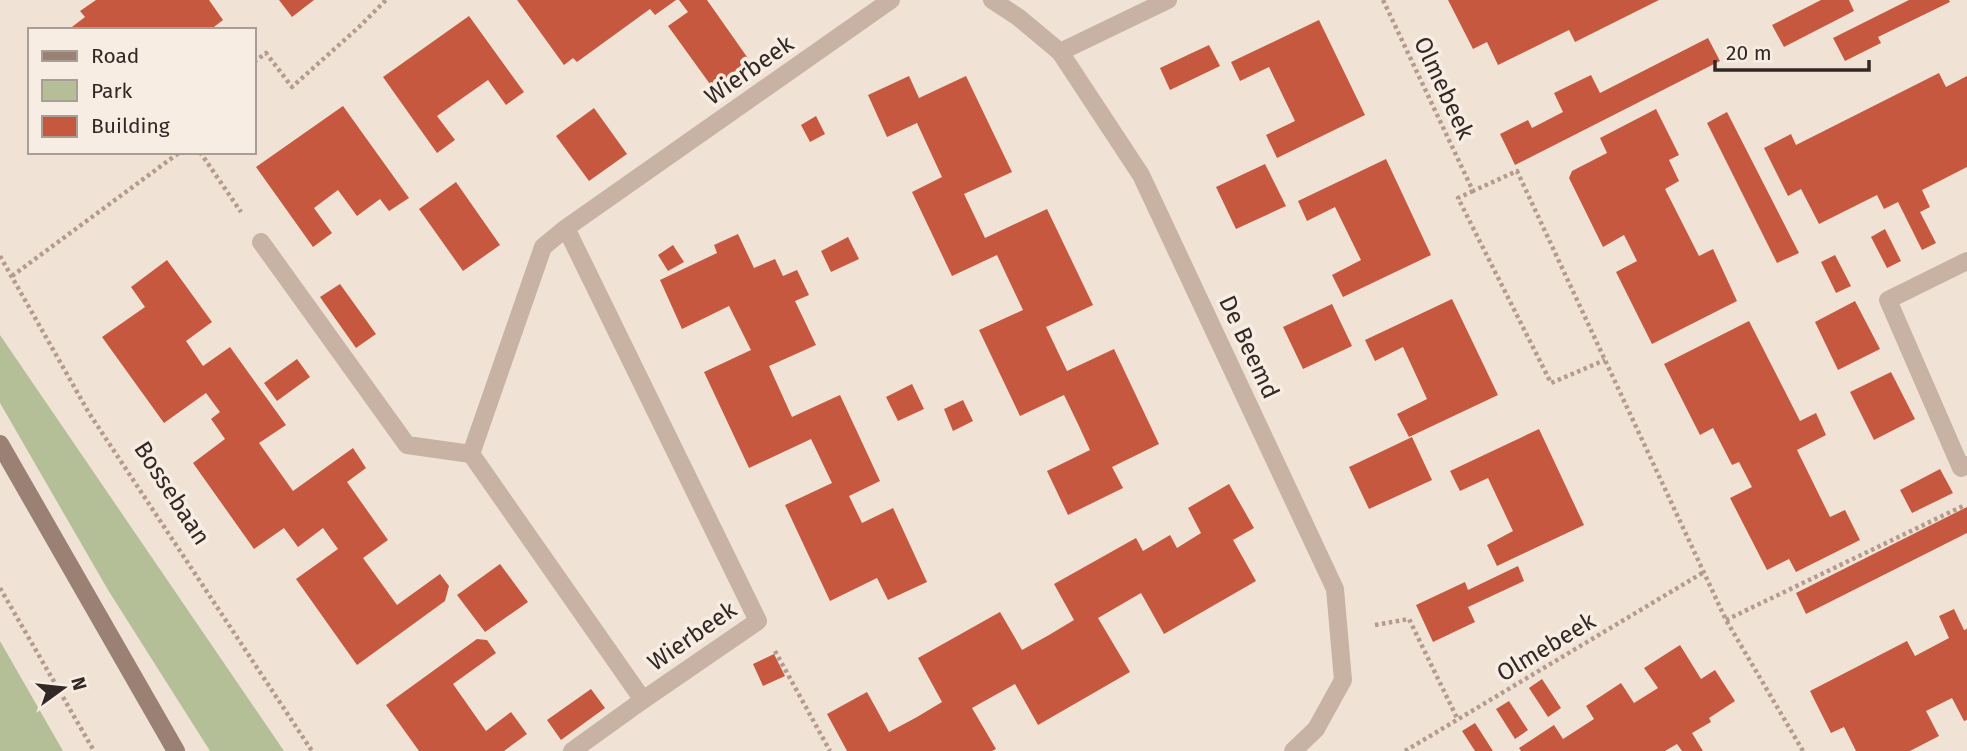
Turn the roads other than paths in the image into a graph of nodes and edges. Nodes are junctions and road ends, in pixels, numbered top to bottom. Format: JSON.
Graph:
{"nodes":[{"id":1,"x":891,"y":0,"type":"edge"},
{"id":2,"x":992,"y":0,"type":"edge"},
{"id":3,"x":1168,"y":0,"type":"edge"},
{"id":4,"x":1060,"y":52,"type":"junction"},
{"id":5,"x":566,"y":228,"type":"junction"},
{"id":6,"x":261,"y":242,"type":"road end"},
{"id":7,"x":1967,"y":261,"type":"edge"},
{"id":8,"x":0,"y":444,"type":"edge"},
{"id":9,"x":471,"y":453,"type":"junction"},
{"id":10,"x":1967,"y":465,"type":"edge"},
{"id":11,"x":643,"y":700,"type":"junction"},
{"id":12,"x":176,"y":751,"type":"edge"},
{"id":13,"x":572,"y":751,"type":"edge"},
{"id":14,"x":1293,"y":751,"type":"edge"}],
"edges":[{"from":1,"to":5,"type":"street","name":"Wierbeek"},
{"from":2,"to":4,"type":"street","name":"De Beemd"},
{"from":3,"to":4,"type":"street"},
{"from":4,"to":14,"type":"street","name":"De Beemd"},
{"from":5,"to":9,"type":"street","name":"Wierbeek"},
{"from":5,"to":11,"type":"street","name":"Wierbeek"},
{"from":6,"to":9,"type":"street"},
{"from":7,"to":10,"type":"street"},
{"from":8,"to":12,"type":"street"},
{"from":9,"to":11,"type":"street","name":"Wierbeek"},
{"from":11,"to":13,"type":"street"}]}
